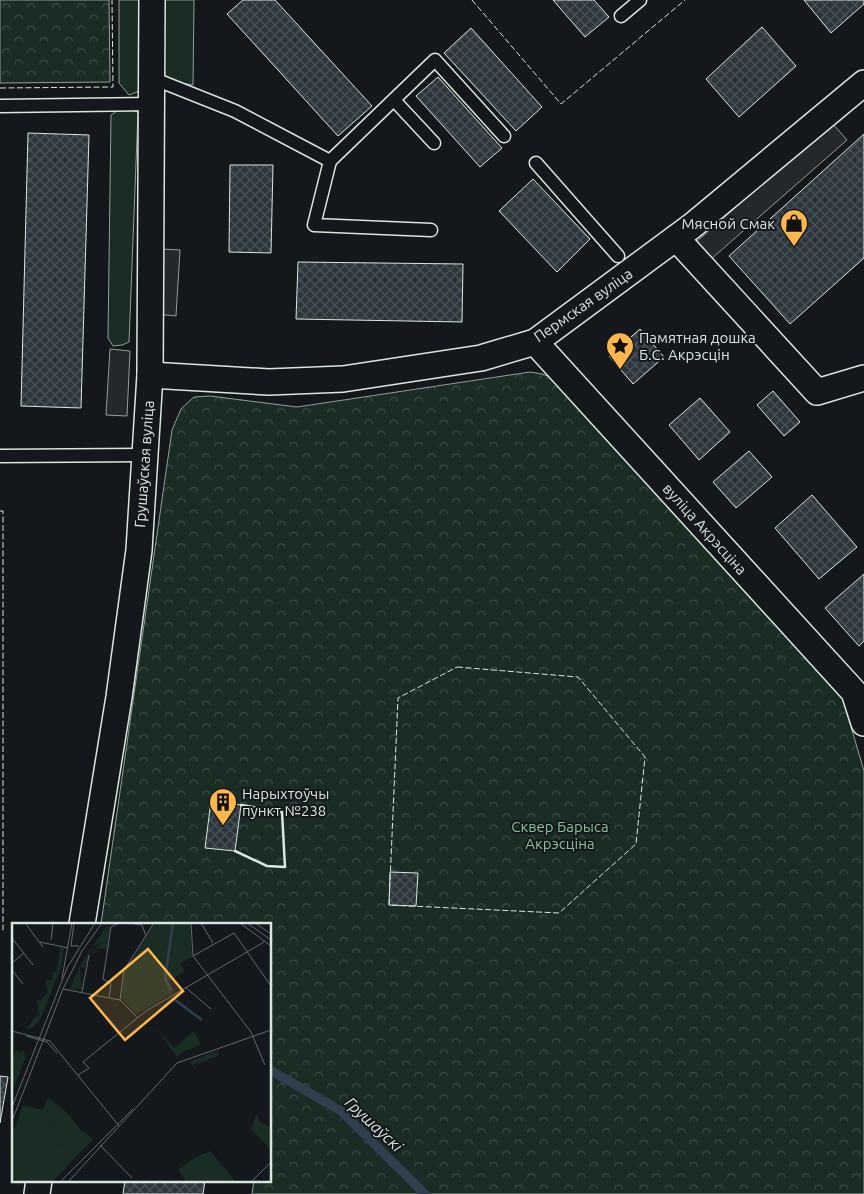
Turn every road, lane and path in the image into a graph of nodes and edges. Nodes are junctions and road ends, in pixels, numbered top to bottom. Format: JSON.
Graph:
{"nodes":[{"id":1,"x":152,"y":0,"type":"edge"},
{"id":2,"x":640,"y":0,"type":"edge"},
{"id":3,"x":621,"y":16,"type":"dead end"},
{"id":4,"x":152,"y":78,"type":"junction"},
{"id":5,"x":864,"y":82,"type":"edge"},
{"id":6,"x":394,"y":100,"type":"junction"},
{"id":7,"x":152,"y":104,"type":"junction"},
{"id":8,"x":0,"y":106,"type":"edge"},
{"id":9,"x":504,"y":136,"type":"dead end"},
{"id":10,"x":434,"y":142,"type":"dead end"},
{"id":11,"x":330,"y":161,"type":"junction"},
{"id":12,"x":536,"y":163,"type":"dead end"},
{"id":13,"x":431,"y":230,"type":"dead end"},
{"id":14,"x":676,"y":238,"type":"junction"},
{"id":15,"x":618,"y":256,"type":"dead end"},
{"id":16,"x":535,"y":342,"type":"junction"},
{"id":17,"x":150,"y":375,"type":"junction"},
{"id":18,"x":864,"y":378,"type":"edge"},
{"id":19,"x":144,"y":455,"type":"junction"},
{"id":20,"x":0,"y":456,"type":"edge"},
{"id":21,"x":864,"y":723,"type":"edge"},
{"id":22,"x":82,"y":923,"type":"edge"}],
"edges":[{"from":1,"to":4,"type":"street","name":"Грушаўская вуліца"},
{"from":2,"to":3,"type":"lane"},
{"from":4,"to":7,"type":"street","name":"Грушаўская вуліца"},
{"from":4,"to":11,"type":"lane"},
{"from":5,"to":14,"type":"street","name":"Пермская вуліца"},
{"from":6,"to":9,"type":"lane"},
{"from":6,"to":10,"type":"lane"},
{"from":6,"to":11,"type":"lane"},
{"from":7,"to":8,"type":"lane"},
{"from":7,"to":17,"type":"street","name":"Грушаўская вуліца"},
{"from":11,"to":13,"type":"lane"},
{"from":12,"to":15,"type":"lane"},
{"from":14,"to":16,"type":"street","name":"Пермская вуліца"},
{"from":14,"to":18,"type":"street"},
{"from":16,"to":17,"type":"street","name":"Пермская вуліца"},
{"from":16,"to":21,"type":"street","name":"вуліца Акрэсціна"},
{"from":17,"to":19,"type":"street","name":"Грушаўская вуліца"},
{"from":19,"to":20,"type":"lane"},
{"from":19,"to":22,"type":"street","name":"Грушаўская вуліца"}]}
